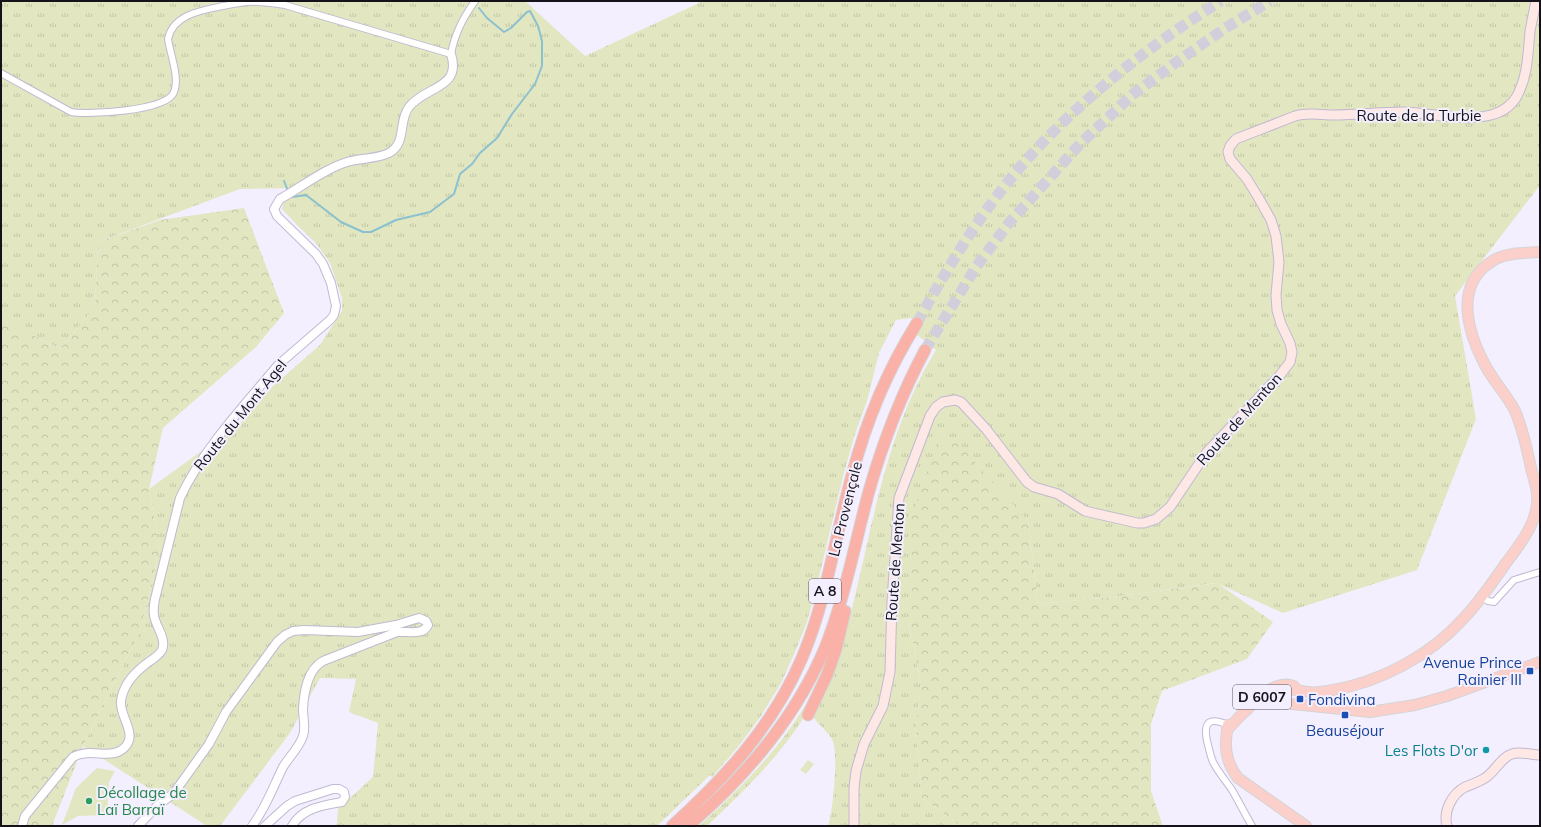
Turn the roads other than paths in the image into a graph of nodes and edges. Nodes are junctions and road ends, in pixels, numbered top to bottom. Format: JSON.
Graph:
{"nodes":[{"id":1,"x":475,"y":1,"type":"edge"},
{"id":2,"x":1536,"y":1,"type":"edge"},
{"id":3,"x":451,"y":54,"type":"junction"},
{"id":4,"x":1,"y":73,"type":"edge"},
{"id":5,"x":1228,"y":150,"type":"joint"},
{"id":6,"x":1540,"y":252,"type":"edge"},
{"id":7,"x":917,"y":323,"type":"tunnel mouth"},
{"id":8,"x":925,"y":350,"type":"tunnel mouth"},
{"id":9,"x":858,"y":538,"type":"junction"},
{"id":10,"x":1540,"y":572,"type":"edge"},
{"id":11,"x":1482,"y":597,"type":"junction"},
{"id":12,"x":1540,"y":662,"type":"edge"},
{"id":13,"x":1277,"y":697,"type":"junction"},
{"id":14,"x":808,"y":715,"type":"dead end"},
{"id":15,"x":1229,"y":727,"type":"junction"},
{"id":16,"x":1540,"y":755,"type":"edge"},
{"id":17,"x":22,"y":826,"type":"edge"},
{"id":18,"x":138,"y":826,"type":"edge"},
{"id":19,"x":252,"y":826,"type":"edge"},
{"id":20,"x":265,"y":826,"type":"edge"},
{"id":21,"x":292,"y":826,"type":"edge"},
{"id":22,"x":672,"y":826,"type":"edge"},
{"id":23,"x":688,"y":826,"type":"edge"},
{"id":24,"x":854,"y":826,"type":"edge"},
{"id":25,"x":1252,"y":826,"type":"edge"},
{"id":26,"x":1306,"y":826,"type":"edge"},
{"id":27,"x":1447,"y":826,"type":"edge"}],
"edges":[{"from":1,"to":3,"type":"street"},
{"from":2,"to":5,"type":"main road","name":"Route de la Turbie"},
{"from":3,"to":4,"type":"street"},
{"from":3,"to":17,"type":"street","name":"Route du Mont Agel"},
{"from":5,"to":24,"type":"main road","name":"Route de Menton"},
{"from":6,"to":11,"type":"main road"},
{"from":7,"to":22,"type":"highway","name":"La Provençale","number":"A 8"},
{"from":8,"to":9,"type":"highway","name":"La Provençale","number":"A 8"},
{"from":9,"to":14,"type":"highway"},
{"from":9,"to":23,"type":"highway","name":"La Provençale","number":"A 8"},
{"from":10,"to":11,"type":"street"},
{"from":11,"to":13,"type":"main road"},
{"from":12,"to":13,"type":"main road","number":"D 6007"},
{"from":13,"to":15,"type":"main road","number":"D 6007"},
{"from":13,"to":15,"type":"main road","number":"D 6007"},
{"from":15,"to":25,"type":"street"},
{"from":15,"to":26,"type":"main road","number":"D 6007"},
{"from":16,"to":27,"type":"main road"},
{"from":18,"to":19,"type":"street"},
{"from":20,"to":21,"type":"street"}]}
